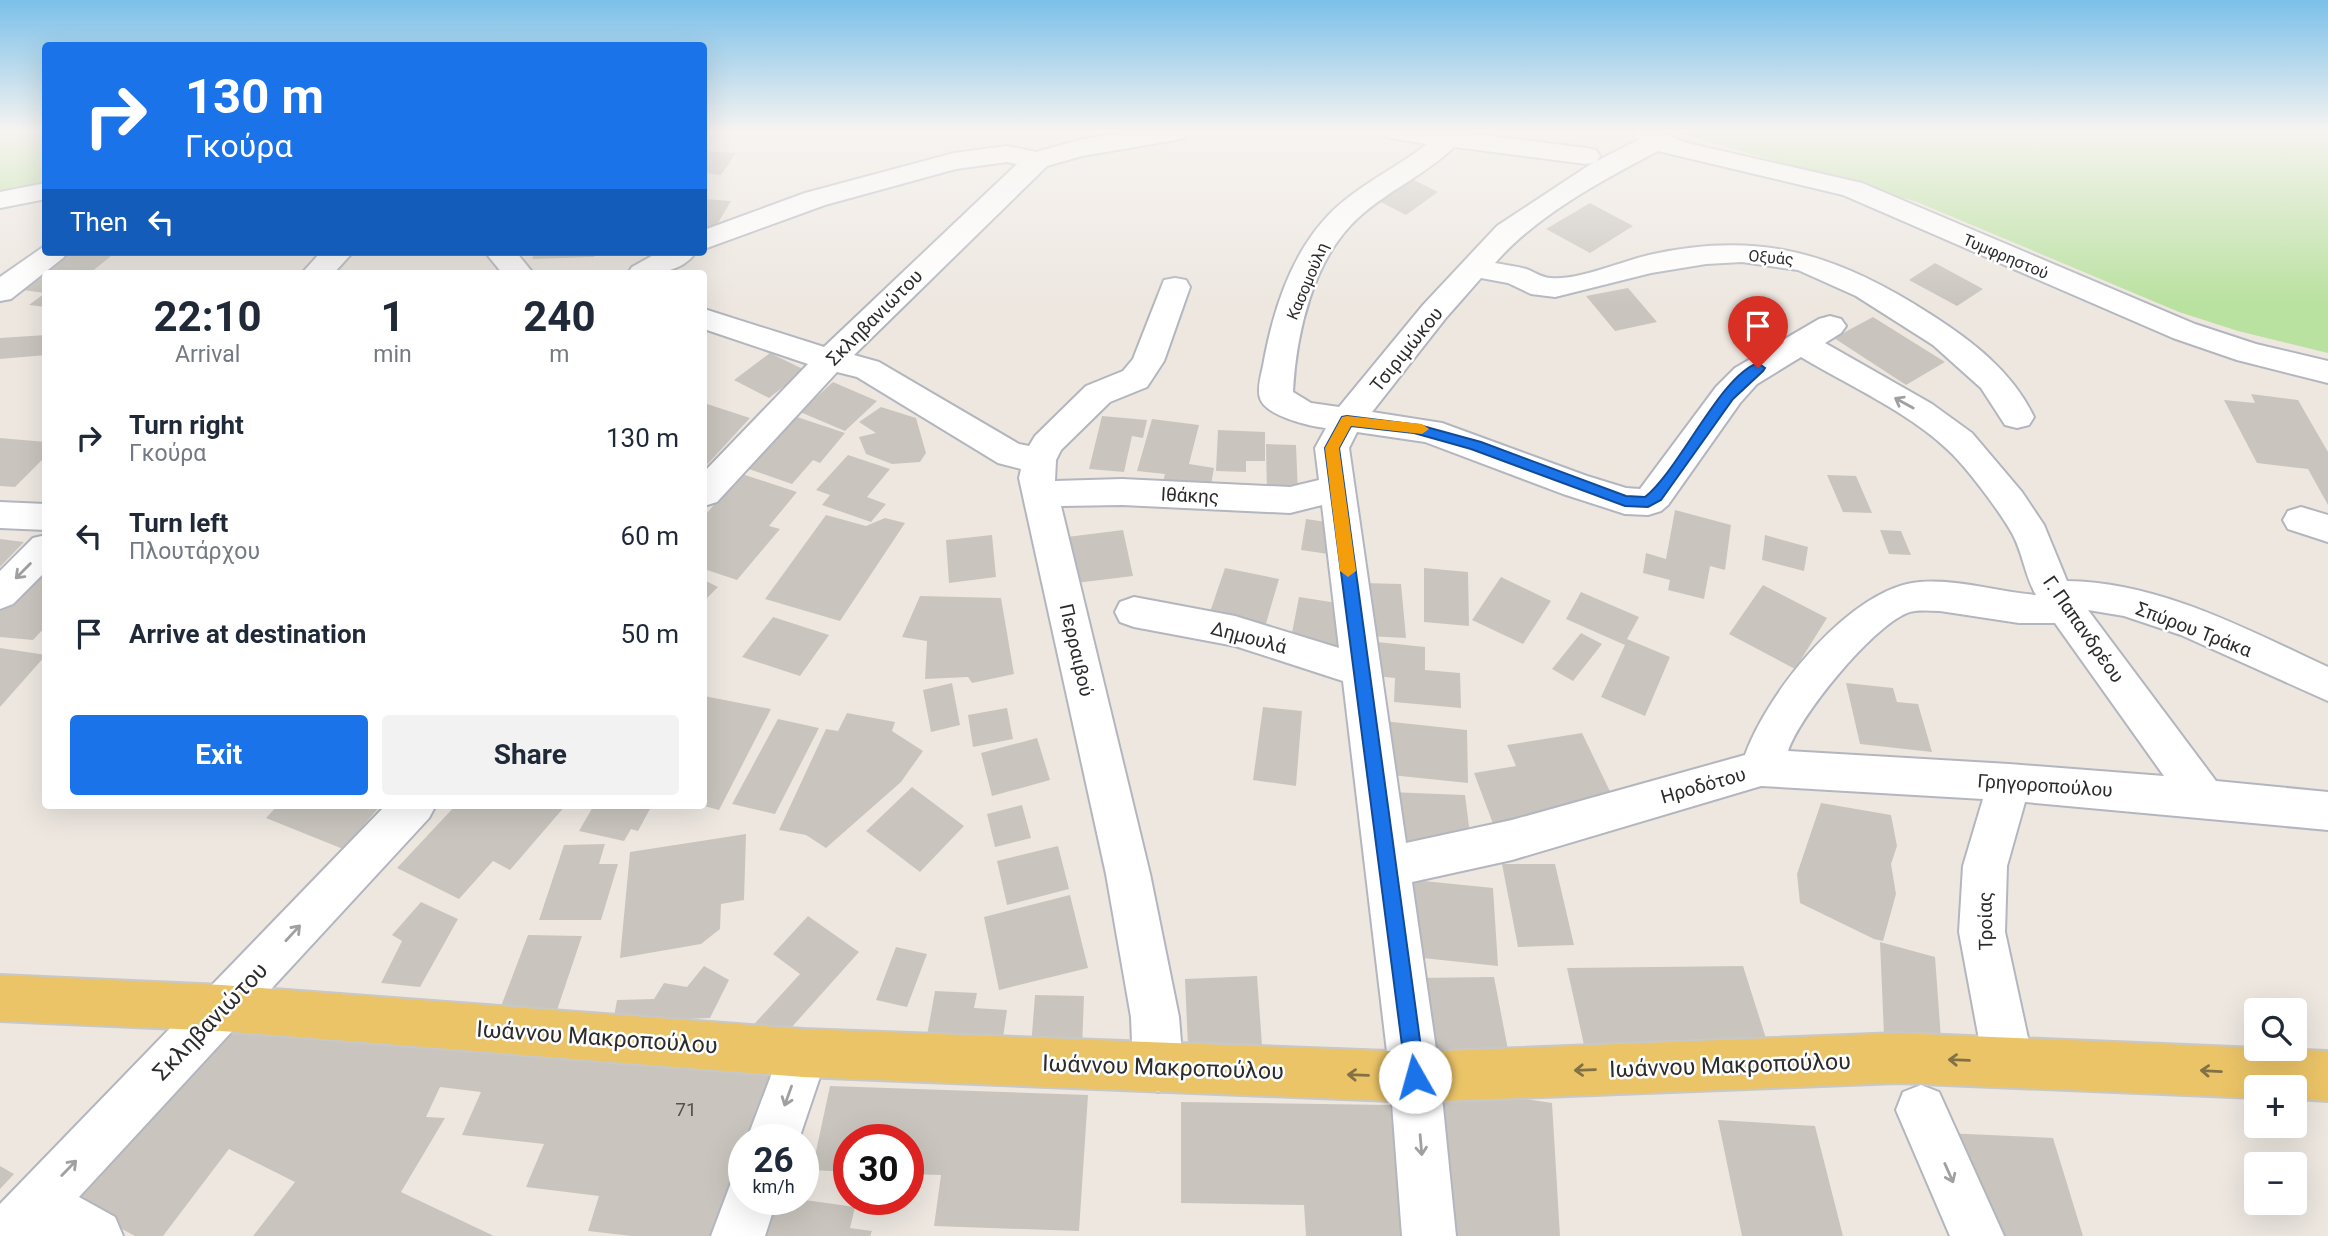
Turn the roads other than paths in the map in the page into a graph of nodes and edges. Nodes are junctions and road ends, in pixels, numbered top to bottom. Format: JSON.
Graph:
{"nodes":[{"id":1,"x":849,"y":190,"type":"edge"},
{"id":2,"x":1006,"y":190,"type":"edge"},
{"id":3,"x":1381,"y":190,"type":"edge"},
{"id":4,"x":1571,"y":190,"type":"edge"},
{"id":5,"x":1854,"y":190,"type":"edge"},
{"id":6,"x":42,"y":192,"type":"edge"},
{"id":7,"x":0,"y":200,"type":"edge"},
{"id":8,"x":707,"y":239,"type":"edge"},
{"id":9,"x":48,"y":256,"type":"edge"},
{"id":10,"x":334,"y":256,"type":"edge"},
{"id":11,"x":503,"y":256,"type":"edge"},
{"id":12,"x":674,"y":256,"type":"edge"},
{"id":13,"x":1475,"y":268,"type":"junction"},
{"id":14,"x":320,"y":270,"type":"edge"},
{"id":15,"x":515,"y":270,"type":"edge"},
{"id":16,"x":648,"y":270,"type":"edge"},
{"id":17,"x":1175,"y":287,"type":"dead end"},
{"id":18,"x":0,"y":292,"type":"edge"},
{"id":19,"x":707,"y":320,"type":"edge"},
{"id":20,"x":1830,"y":326,"type":"dead end"},
{"id":21,"x":1799,"y":342,"type":"junction"},
{"id":22,"x":830,"y":360,"type":"junction"},
{"id":23,"x":2328,"y":372,"type":"edge"},
{"id":24,"x":2017,"y":417,"type":"dead end"},
{"id":25,"x":1347,"y":420,"type":"junction"},
{"id":26,"x":1041,"y":477,"type":"junction"},
{"id":27,"x":1337,"y":488,"type":"junction"},
{"id":28,"x":707,"y":490,"type":"edge"},
{"id":29,"x":0,"y":515,"type":"edge"},
{"id":30,"x":42,"y":517,"type":"edge"},
{"id":31,"x":42,"y":552,"type":"edge"},
{"id":32,"x":0,"y":593,"type":"edge"},
{"id":33,"x":2056,"y":595,"type":"junction"},
{"id":34,"x":1134,"y":612,"type":"dead end"},
{"id":35,"x":1362,"y":671,"type":"junction"},
{"id":36,"x":2328,"y":685,"type":"edge"},
{"id":37,"x":1761,"y":768,"type":"junction"},
{"id":38,"x":2009,"y":782,"type":"junction"},
{"id":39,"x":2203,"y":797,"type":"junction"},
{"id":40,"x":410,"y":809,"type":"edge"},
{"id":41,"x":2328,"y":811,"type":"edge"},
{"id":42,"x":1389,"y":867,"type":"junction"},
{"id":43,"x":0,"y":999,"type":"edge"},
{"id":44,"x":222,"y":1008,"type":"junction"},
{"id":45,"x":803,"y":1053,"type":"junction"},
{"id":46,"x":2008,"y":1061,"type":"junction"},
{"id":47,"x":1158,"y":1067,"type":"junction"},
{"id":48,"x":2328,"y":1076,"type":"edge"},
{"id":49,"x":1415,"y":1077,"type":"junction"},
{"id":50,"x":1921,"y":1110,"type":"dead end"},
{"id":51,"x":778,"y":1124,"type":"edge"},
{"id":52,"x":745,"y":1215,"type":"edge"},
{"id":53,"x":21,"y":1219,"type":"edge"},
{"id":54,"x":96,"y":1236,"type":"edge"},
{"id":55,"x":738,"y":1236,"type":"edge"},
{"id":56,"x":1429,"y":1236,"type":"edge"},
{"id":57,"x":1977,"y":1236,"type":"edge"}],
"edges":[{"from":1,"to":8,"type":"street"},
{"from":2,"to":22,"type":"street","name":"Σκληβανιώτου"},
{"from":3,"to":25,"type":"street","name":"Κασομούλη"},
{"from":4,"to":13,"type":"street","name":"Τσιριμώκου"},
{"from":5,"to":23,"type":"street","name":"Τυμφρηστού"},
{"from":6,"to":7,"type":"street"},
{"from":9,"to":18,"type":"street"},
{"from":10,"to":14,"type":"street"},
{"from":11,"to":15,"type":"street"},
{"from":12,"to":16,"type":"street"},
{"from":13,"to":24,"type":"street","name":"Οξυάς"},
{"from":13,"to":25,"type":"street","name":"Τσιριμώκου"},
{"from":17,"to":26,"type":"street"},
{"from":19,"to":22,"type":"street","name":"Ιθάκης"},
{"from":20,"to":21,"type":"street"},
{"from":21,"to":25,"type":"street"},
{"from":33,"to":21,"type":"street","name":"Γ. Παπανδρέου","one_way":true},
{"from":22,"to":26,"type":"street","name":"Ιθάκης"},
{"from":22,"to":28,"type":"street","name":"Σκληβανιώτου"},
{"from":25,"to":27,"type":"street","name":"Τσιριμώκου"},
{"from":26,"to":27,"type":"street","name":"Ιθάκης"},
{"from":26,"to":47,"type":"street","name":"Περραιβού"},
{"from":27,"to":35,"type":"street","name":"Τσιριμώκου"},
{"from":29,"to":30,"type":"street"},
{"from":31,"to":32,"type":"street","one_way":true},
{"from":33,"to":36,"type":"street","name":"Σπύρου Τράκα"},
{"from":33,"to":37,"type":"street","name":"Ηροδότου"},
{"from":33,"to":39,"type":"street","name":"Γ. Παπανδρέου"},
{"from":34,"to":35,"type":"street","name":"Δημουλά"},
{"from":35,"to":42,"type":"street","name":"Τσιριμώκου"},
{"from":37,"to":38,"type":"street","name":"Γρηγοροπούλου"},
{"from":37,"to":42,"type":"street","name":"Ηροδότου"},
{"from":38,"to":39,"type":"street","name":"Γρηγοροπούλου"},
{"from":38,"to":46,"type":"street","name":"Τροίας"},
{"from":39,"to":41,"type":"street","name":"Γρηγοροπούλου"},
{"from":44,"to":40,"type":"street","name":"Σκληβανιώτου","one_way":true},
{"from":42,"to":49,"type":"street","name":"Τσιριμώκου"},
{"from":43,"to":44,"type":"main road","name":"Ιωάννου Μακροπούλου"},
{"from":44,"to":45,"type":"main road","name":"Ιωάννου Μακροπούλου"},
{"from":53,"to":44,"type":"street","name":"Σκληβανιώτου","one_way":true},
{"from":45,"to":47,"type":"main road","name":"Ιωάννου Μακροπούλου"},
{"from":45,"to":51,"type":"street","one_way":true},
{"from":48,"to":46,"type":"main road","name":"Ιωάννου Μακροπούλου","one_way":true},
{"from":46,"to":49,"type":"main road","name":"Ιωάννου Μακροπούλου","one_way":true},
{"from":49,"to":47,"type":"main road","name":"Ιωάννου Μακροπούλου","one_way":true},
{"from":49,"to":56,"type":"street","name":"Τσιριμώκου","one_way":true},
{"from":50,"to":57,"type":"street","one_way":true},
{"from":52,"to":55,"type":"street"},
{"from":53,"to":54,"type":"street"}]}
